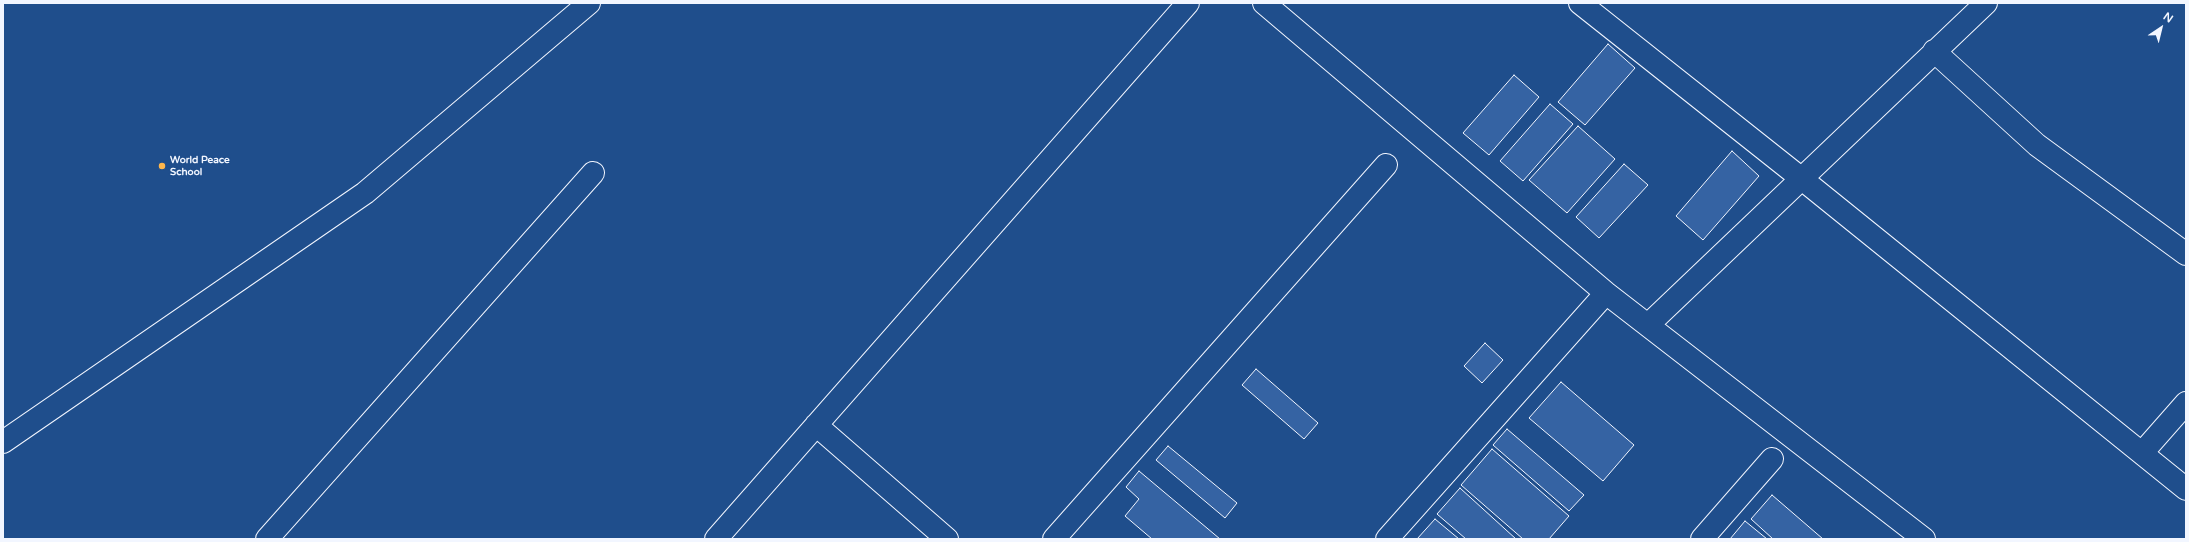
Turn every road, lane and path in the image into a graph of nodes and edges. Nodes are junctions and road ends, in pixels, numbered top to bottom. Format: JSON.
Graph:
{"nodes":[{"id":1,"x":589,"y":3,"type":"edge"},
{"id":2,"x":1188,"y":3,"type":"edge"},
{"id":3,"x":1264,"y":3,"type":"edge"},
{"id":4,"x":1986,"y":3,"type":"edge"},
{"id":5,"x":1593,"y":6,"type":"edge"},
{"id":6,"x":1934,"y":51,"type":"junction"},
{"id":7,"x":1386,"y":165,"type":"dead end"},
{"id":8,"x":593,"y":173,"type":"dead end"},
{"id":9,"x":1802,"y":179,"type":"junction"},
{"id":10,"x":2186,"y":254,"type":"edge"},
{"id":11,"x":1606,"y":293,"type":"junction"},
{"id":12,"x":1649,"y":324,"type":"junction"},
{"id":13,"x":2186,"y":403,"type":"edge"},
{"id":14,"x":816,"y":425,"type":"junction"},
{"id":15,"x":3,"y":442,"type":"edge"},
{"id":16,"x":2142,"y":453,"type":"junction"},
{"id":17,"x":1772,"y":459,"type":"dead end"},
{"id":18,"x":2186,"y":489,"type":"edge"},
{"id":19,"x":267,"y":539,"type":"edge"},
{"id":20,"x":716,"y":539,"type":"edge"},
{"id":21,"x":947,"y":539,"type":"edge"},
{"id":22,"x":1054,"y":539,"type":"edge"},
{"id":23,"x":1387,"y":539,"type":"edge"},
{"id":24,"x":1702,"y":539,"type":"edge"},
{"id":25,"x":1924,"y":539,"type":"edge"}],
"edges":[{"from":1,"to":15,"type":"street"},
{"from":2,"to":14,"type":"street"},
{"from":3,"to":11,"type":"street"},
{"from":4,"to":6,"type":"street"},
{"from":5,"to":9,"type":"street"},
{"from":6,"to":9,"type":"street"},
{"from":6,"to":10,"type":"street"},
{"from":7,"to":22,"type":"street"},
{"from":8,"to":19,"type":"street"},
{"from":9,"to":12,"type":"street"},
{"from":9,"to":16,"type":"street"},
{"from":11,"to":12,"type":"street"},
{"from":11,"to":23,"type":"street"},
{"from":12,"to":25,"type":"street"},
{"from":13,"to":16,"type":"street"},
{"from":14,"to":20,"type":"street"},
{"from":14,"to":21,"type":"street"},
{"from":16,"to":18,"type":"street"},
{"from":17,"to":24,"type":"street"}]}
